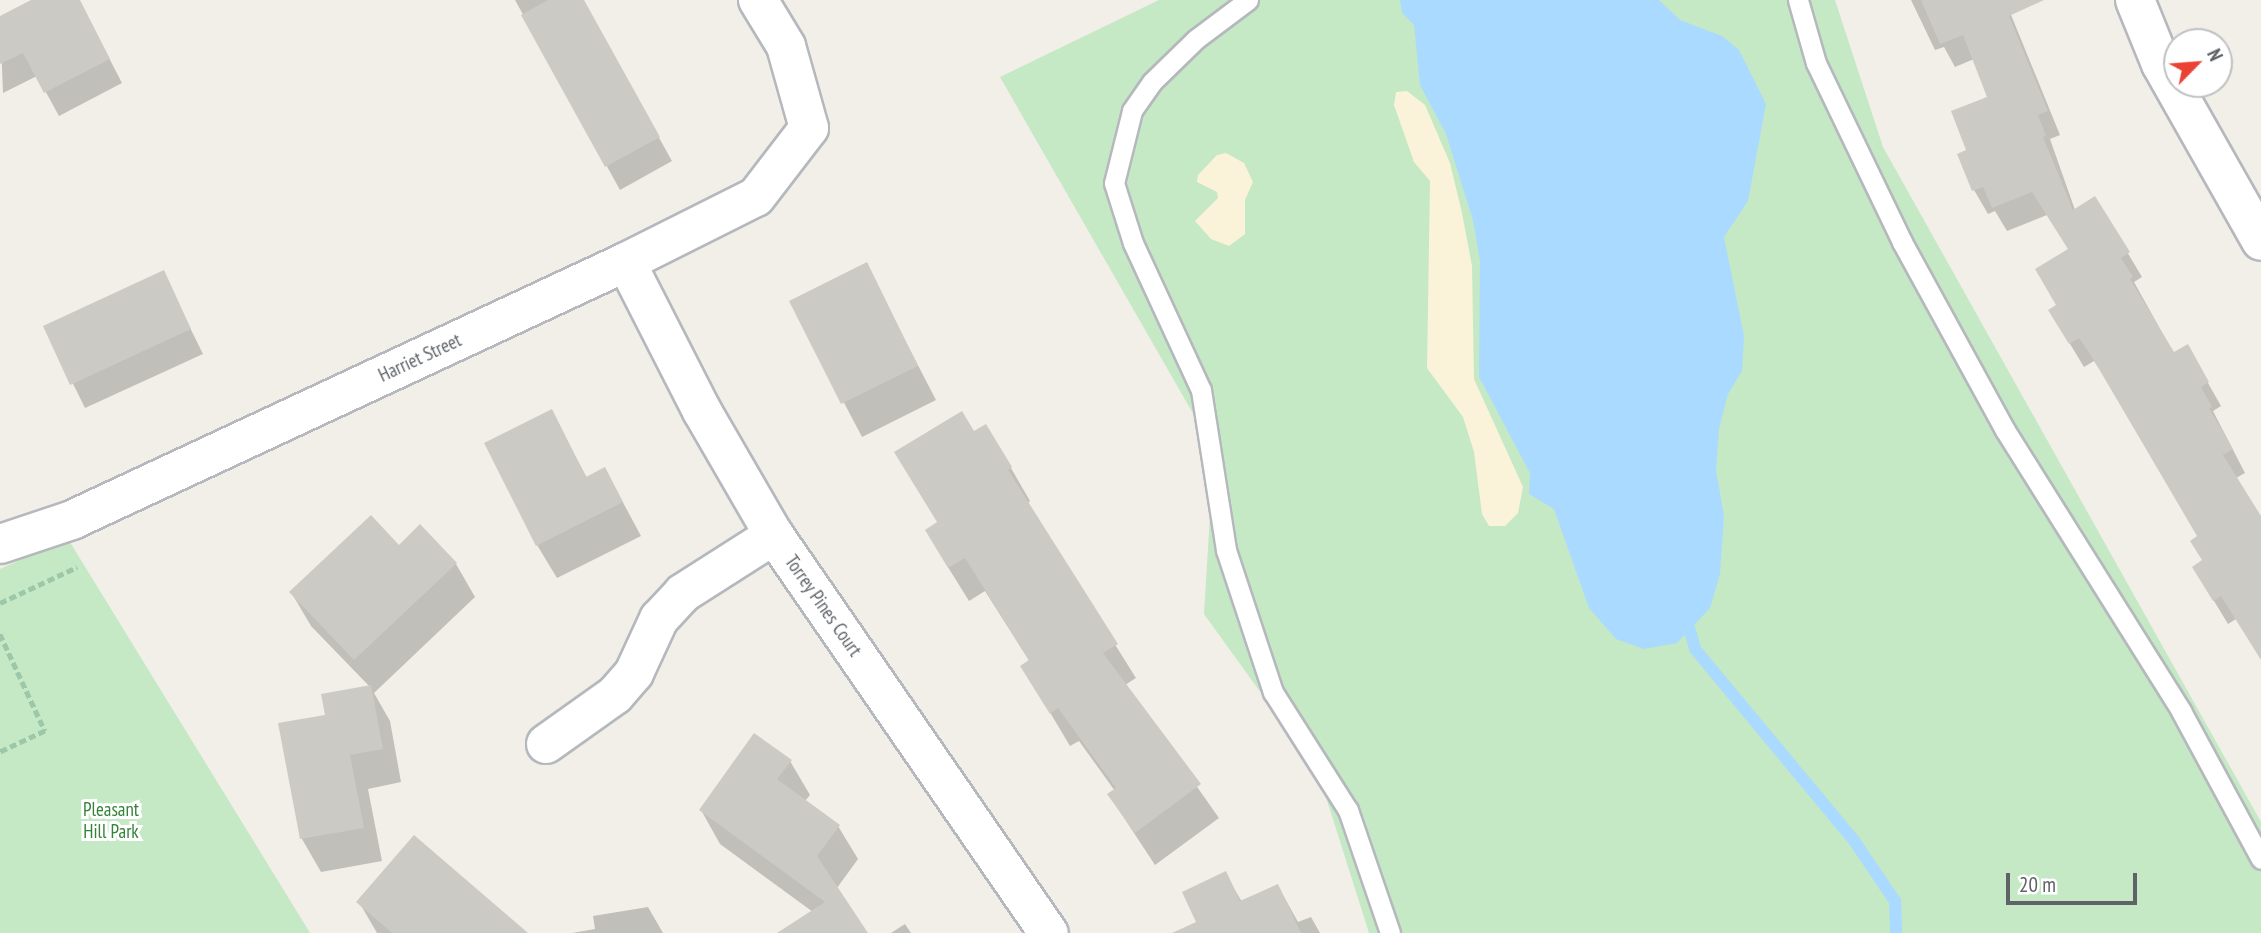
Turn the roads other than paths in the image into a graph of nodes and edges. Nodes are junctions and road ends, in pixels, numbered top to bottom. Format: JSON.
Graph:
{"nodes":[{"id":1,"x":758,"y":0,"type":"edge"},
{"id":2,"x":1248,"y":0,"type":"edge"},
{"id":3,"x":1798,"y":0,"type":"edge"},
{"id":4,"x":2136,"y":0,"type":"edge"},
{"id":5,"x":2261,"y":241,"type":"edge"},
{"id":6,"x":626,"y":262,"type":"junction"},
{"id":7,"x":774,"y":535,"type":"junction"},
{"id":8,"x":0,"y":544,"type":"edge"},
{"id":9,"x":547,"y":744,"type":"dead end"},
{"id":10,"x":2261,"y":859,"type":"edge"},
{"id":11,"x":1049,"y":933,"type":"edge"},
{"id":12,"x":1390,"y":933,"type":"edge"}],
"edges":[{"from":1,"to":6,"type":"street","name":"Harriet Street"},
{"from":2,"to":12,"type":"lane"},
{"from":3,"to":10,"type":"lane"},
{"from":4,"to":5,"type":"street"},
{"from":6,"to":7,"type":"street","name":"Torrey Pines Court"},
{"from":6,"to":8,"type":"street","name":"Harriet Street"},
{"from":7,"to":9,"type":"street"},
{"from":7,"to":11,"type":"street","name":"Torrey Pines Court"}]}
